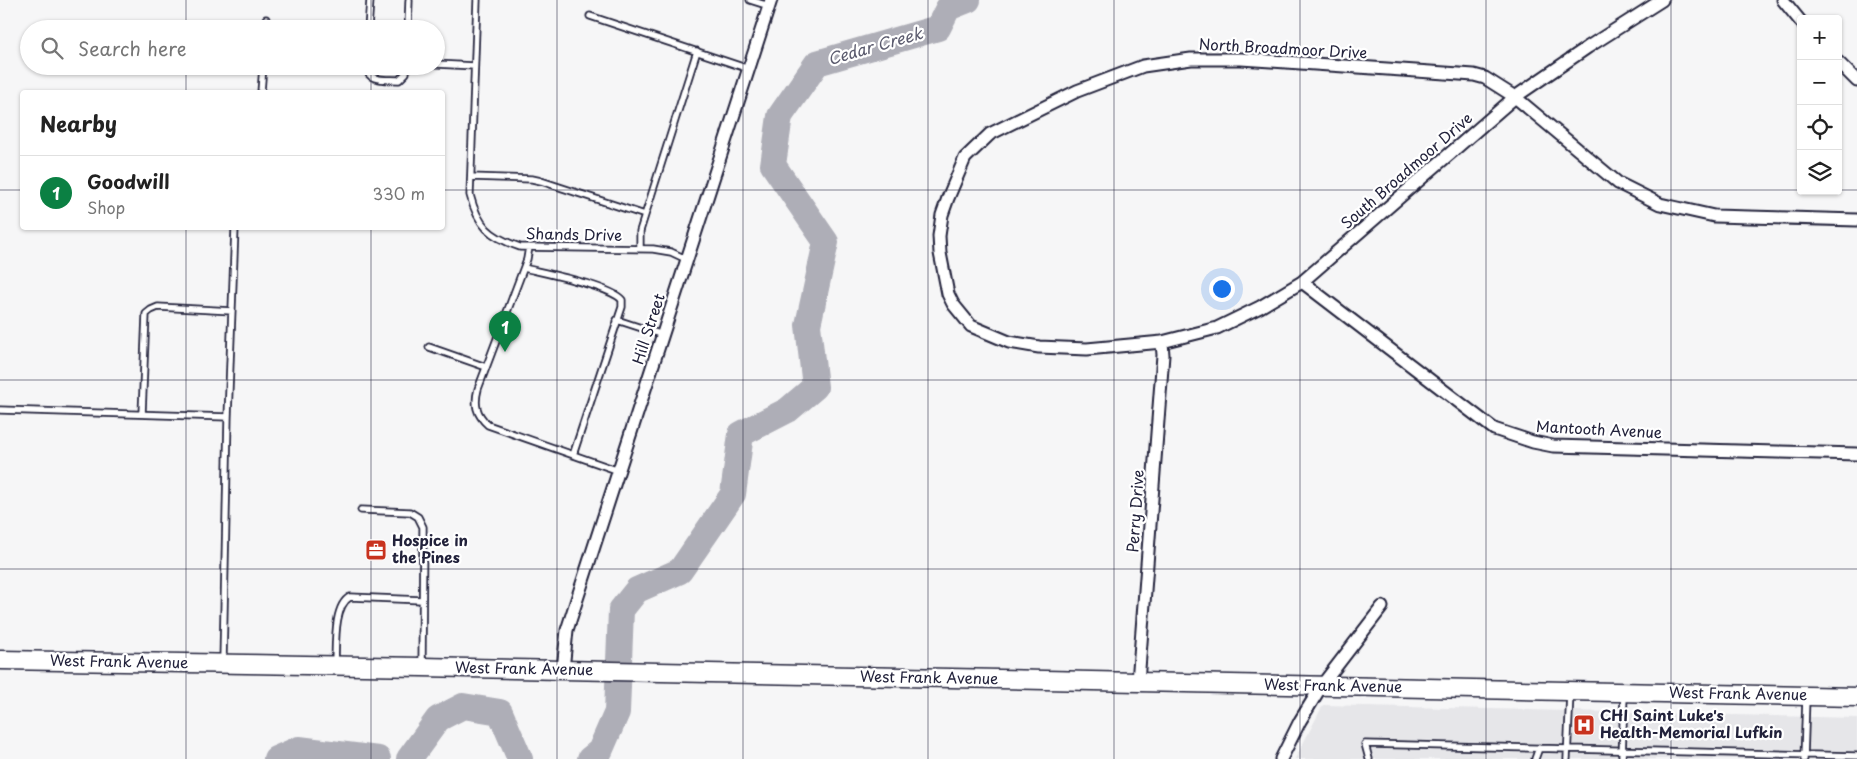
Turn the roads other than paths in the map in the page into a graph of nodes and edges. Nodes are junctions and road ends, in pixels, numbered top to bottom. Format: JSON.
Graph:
{"nodes":[{"id":1,"x":370,"y":0,"type":"edge"},
{"id":2,"x":409,"y":0,"type":"edge"},
{"id":3,"x":476,"y":0,"type":"edge"},
{"id":4,"x":750,"y":0,"type":"edge"},
{"id":5,"x":1662,"y":0,"type":"edge"},
{"id":6,"x":1783,"y":0,"type":"edge"},
{"id":7,"x":770,"y":3,"type":"edge"},
{"id":8,"x":590,"y":16,"type":"dead end"},
{"id":9,"x":1797,"y":17,"type":"edge"},
{"id":10,"x":369,"y":20,"type":"edge"},
{"id":11,"x":408,"y":20,"type":"edge"},
{"id":12,"x":697,"y":51,"type":"junction"},
{"id":13,"x":445,"y":64,"type":"edge"},
{"id":14,"x":474,"y":66,"type":"junction"},
{"id":15,"x":1842,"y":66,"type":"edge"},
{"id":16,"x":749,"y":69,"type":"junction"},
{"id":17,"x":262,"y":75,"type":"edge"},
{"id":18,"x":369,"y":75,"type":"edge"},
{"id":19,"x":404,"y":75,"type":"edge"},
{"id":20,"x":1857,"y":81,"type":"edge"},
{"id":21,"x":261,"y":90,"type":"edge"},
{"id":22,"x":1515,"y":97,"type":"junction"},
{"id":23,"x":471,"y":176,"type":"junction"},
{"id":24,"x":645,"y":216,"type":"junction"},
{"id":25,"x":1857,"y":220,"type":"edge"},
{"id":26,"x":235,"y":230,"type":"edge"},
{"id":27,"x":529,"y":247,"type":"junction"},
{"id":28,"x":640,"y":249,"type":"junction"},
{"id":29,"x":688,"y":260,"type":"junction"},
{"id":30,"x":524,"y":268,"type":"junction"},
{"id":31,"x":1302,"y":282,"type":"junction"},
{"id":32,"x":232,"y":311,"type":"junction"},
{"id":33,"x":618,"y":320,"type":"junction"},
{"id":34,"x":663,"y":335,"type":"junction"},
{"id":35,"x":1162,"y":342,"type":"junction"},
{"id":36,"x":429,"y":347,"type":"dead end"},
{"id":37,"x":486,"y":367,"type":"junction"},
{"id":38,"x":0,"y":410,"type":"edge"},
{"id":39,"x":142,"y":414,"type":"junction"},
{"id":40,"x":228,"y":417,"type":"junction"},
{"id":41,"x":1857,"y":454,"type":"edge"},
{"id":42,"x":573,"y":455,"type":"junction"},
{"id":43,"x":619,"y":471,"type":"junction"},
{"id":44,"x":361,"y":510,"type":"dead end"},
{"id":45,"x":422,"y":600,"type":"junction"},
{"id":46,"x":1382,"y":607,"type":"dead end"},
{"id":47,"x":0,"y":660,"type":"edge"},
{"id":48,"x":223,"y":663,"type":"junction"},
{"id":49,"x":335,"y":665,"type":"junction"},
{"id":50,"x":422,"y":667,"type":"junction"},
{"id":51,"x":563,"y":670,"type":"junction"},
{"id":52,"x":1138,"y":682,"type":"junction"},
{"id":53,"x":1322,"y":685,"type":"junction"},
{"id":54,"x":1570,"y":691,"type":"junction"},
{"id":55,"x":1624,"y":692,"type":"junction"},
{"id":56,"x":1806,"y":696,"type":"junction"},
{"id":57,"x":1857,"y":697,"type":"edge"},
{"id":58,"x":1538,"y":748,"type":"junction"},
{"id":59,"x":1568,"y":749,"type":"junction"},
{"id":60,"x":1622,"y":750,"type":"junction"},
{"id":61,"x":1674,"y":752,"type":"junction"},
{"id":62,"x":1727,"y":756,"type":"edge"},
{"id":63,"x":1857,"y":756,"type":"edge"},
{"id":64,"x":1765,"y":757,"type":"edge"},
{"id":65,"x":1804,"y":757,"type":"edge"},
{"id":66,"x":1280,"y":759,"type":"edge"},
{"id":67,"x":1369,"y":759,"type":"edge"},
{"id":68,"x":1535,"y":759,"type":"edge"},
{"id":69,"x":1567,"y":759,"type":"edge"},
{"id":70,"x":1622,"y":759,"type":"edge"},
{"id":71,"x":1674,"y":759,"type":"edge"}],
"edges":[{"from":1,"to":10,"type":"lane"},
{"from":2,"to":11,"type":"lane"},
{"from":3,"to":14,"type":"lane","name":"Shands Drive"},
{"from":4,"to":7,"type":"lane"},
{"from":5,"to":22,"type":"street","name":"South Broadmoor Drive"},
{"from":6,"to":9,"type":"street"},
{"from":7,"to":16,"type":"street","name":"Hill Street"},
{"from":8,"to":12,"type":"lane"},
{"from":12,"to":16,"type":"lane"},
{"from":12,"to":24,"type":"lane"},
{"from":13,"to":14,"type":"lane"},
{"from":14,"to":23,"type":"lane","name":"Shands Drive"},
{"from":15,"to":20,"type":"street"},
{"from":16,"to":29,"type":"street","name":"Hill Street"},
{"from":17,"to":21,"type":"lane"},
{"from":18,"to":19,"type":"lane"},
{"from":22,"to":25,"type":"street","name":"North Broadmoor Drive"},
{"from":22,"to":31,"type":"street","name":"South Broadmoor Drive"},
{"from":22,"to":35,"type":"street","name":"North Broadmoor Drive"},
{"from":23,"to":24,"type":"lane"},
{"from":23,"to":27,"type":"lane","name":"Shands Drive"},
{"from":24,"to":28,"type":"lane"},
{"from":26,"to":32,"type":"lane"},
{"from":27,"to":28,"type":"lane","name":"Shands Drive"},
{"from":27,"to":30,"type":"lane"},
{"from":28,"to":29,"type":"lane","name":"Shands Drive"},
{"from":29,"to":34,"type":"street","name":"Hill Street"},
{"from":30,"to":33,"type":"lane"},
{"from":30,"to":37,"type":"lane"},
{"from":31,"to":35,"type":"street","name":"South Broadmoor Drive"},
{"from":31,"to":41,"type":"street","name":"Mantooth Avenue"},
{"from":32,"to":39,"type":"lane"},
{"from":32,"to":40,"type":"lane"},
{"from":33,"to":34,"type":"lane"},
{"from":33,"to":42,"type":"lane"},
{"from":34,"to":43,"type":"street","name":"Hill Street"},
{"from":35,"to":52,"type":"street","name":"Perry Drive"},
{"from":36,"to":37,"type":"lane"},
{"from":37,"to":42,"type":"lane"},
{"from":38,"to":39,"type":"lane"},
{"from":39,"to":40,"type":"lane"},
{"from":40,"to":48,"type":"lane"},
{"from":42,"to":43,"type":"lane"},
{"from":43,"to":51,"type":"street","name":"Hill Street"},
{"from":44,"to":45,"type":"lane"},
{"from":45,"to":49,"type":"lane"},
{"from":45,"to":50,"type":"lane"},
{"from":46,"to":53,"type":"street"},
{"from":47,"to":48,"type":"main road","name":"West Frank Avenue"},
{"from":48,"to":49,"type":"main road","name":"West Frank Avenue"},
{"from":49,"to":50,"type":"main road","name":"West Frank Avenue"},
{"from":50,"to":51,"type":"main road","name":"West Frank Avenue"},
{"from":51,"to":52,"type":"main road","name":"West Frank Avenue"},
{"from":52,"to":53,"type":"main road","name":"West Frank Avenue"},
{"from":53,"to":54,"type":"main road","name":"West Frank Avenue"},
{"from":53,"to":66,"type":"street"},
{"from":54,"to":55,"type":"main road","name":"West Frank Avenue"},
{"from":54,"to":59,"type":"lane"},
{"from":55,"to":56,"type":"main road","name":"West Frank Avenue"},
{"from":55,"to":60,"type":"lane"},
{"from":56,"to":57,"type":"main road","name":"West Frank Avenue"},
{"from":56,"to":65,"type":"lane"},
{"from":58,"to":59,"type":"lane"},
{"from":58,"to":67,"type":"lane"},
{"from":58,"to":68,"type":"lane"},
{"from":59,"to":60,"type":"lane"},
{"from":59,"to":69,"type":"lane"},
{"from":60,"to":61,"type":"lane"},
{"from":60,"to":70,"type":"lane"},
{"from":61,"to":62,"type":"lane"},
{"from":61,"to":71,"type":"lane"},
{"from":62,"to":64,"type":"lane"},
{"from":63,"to":65,"type":"lane"},
{"from":64,"to":65,"type":"lane"}]}
